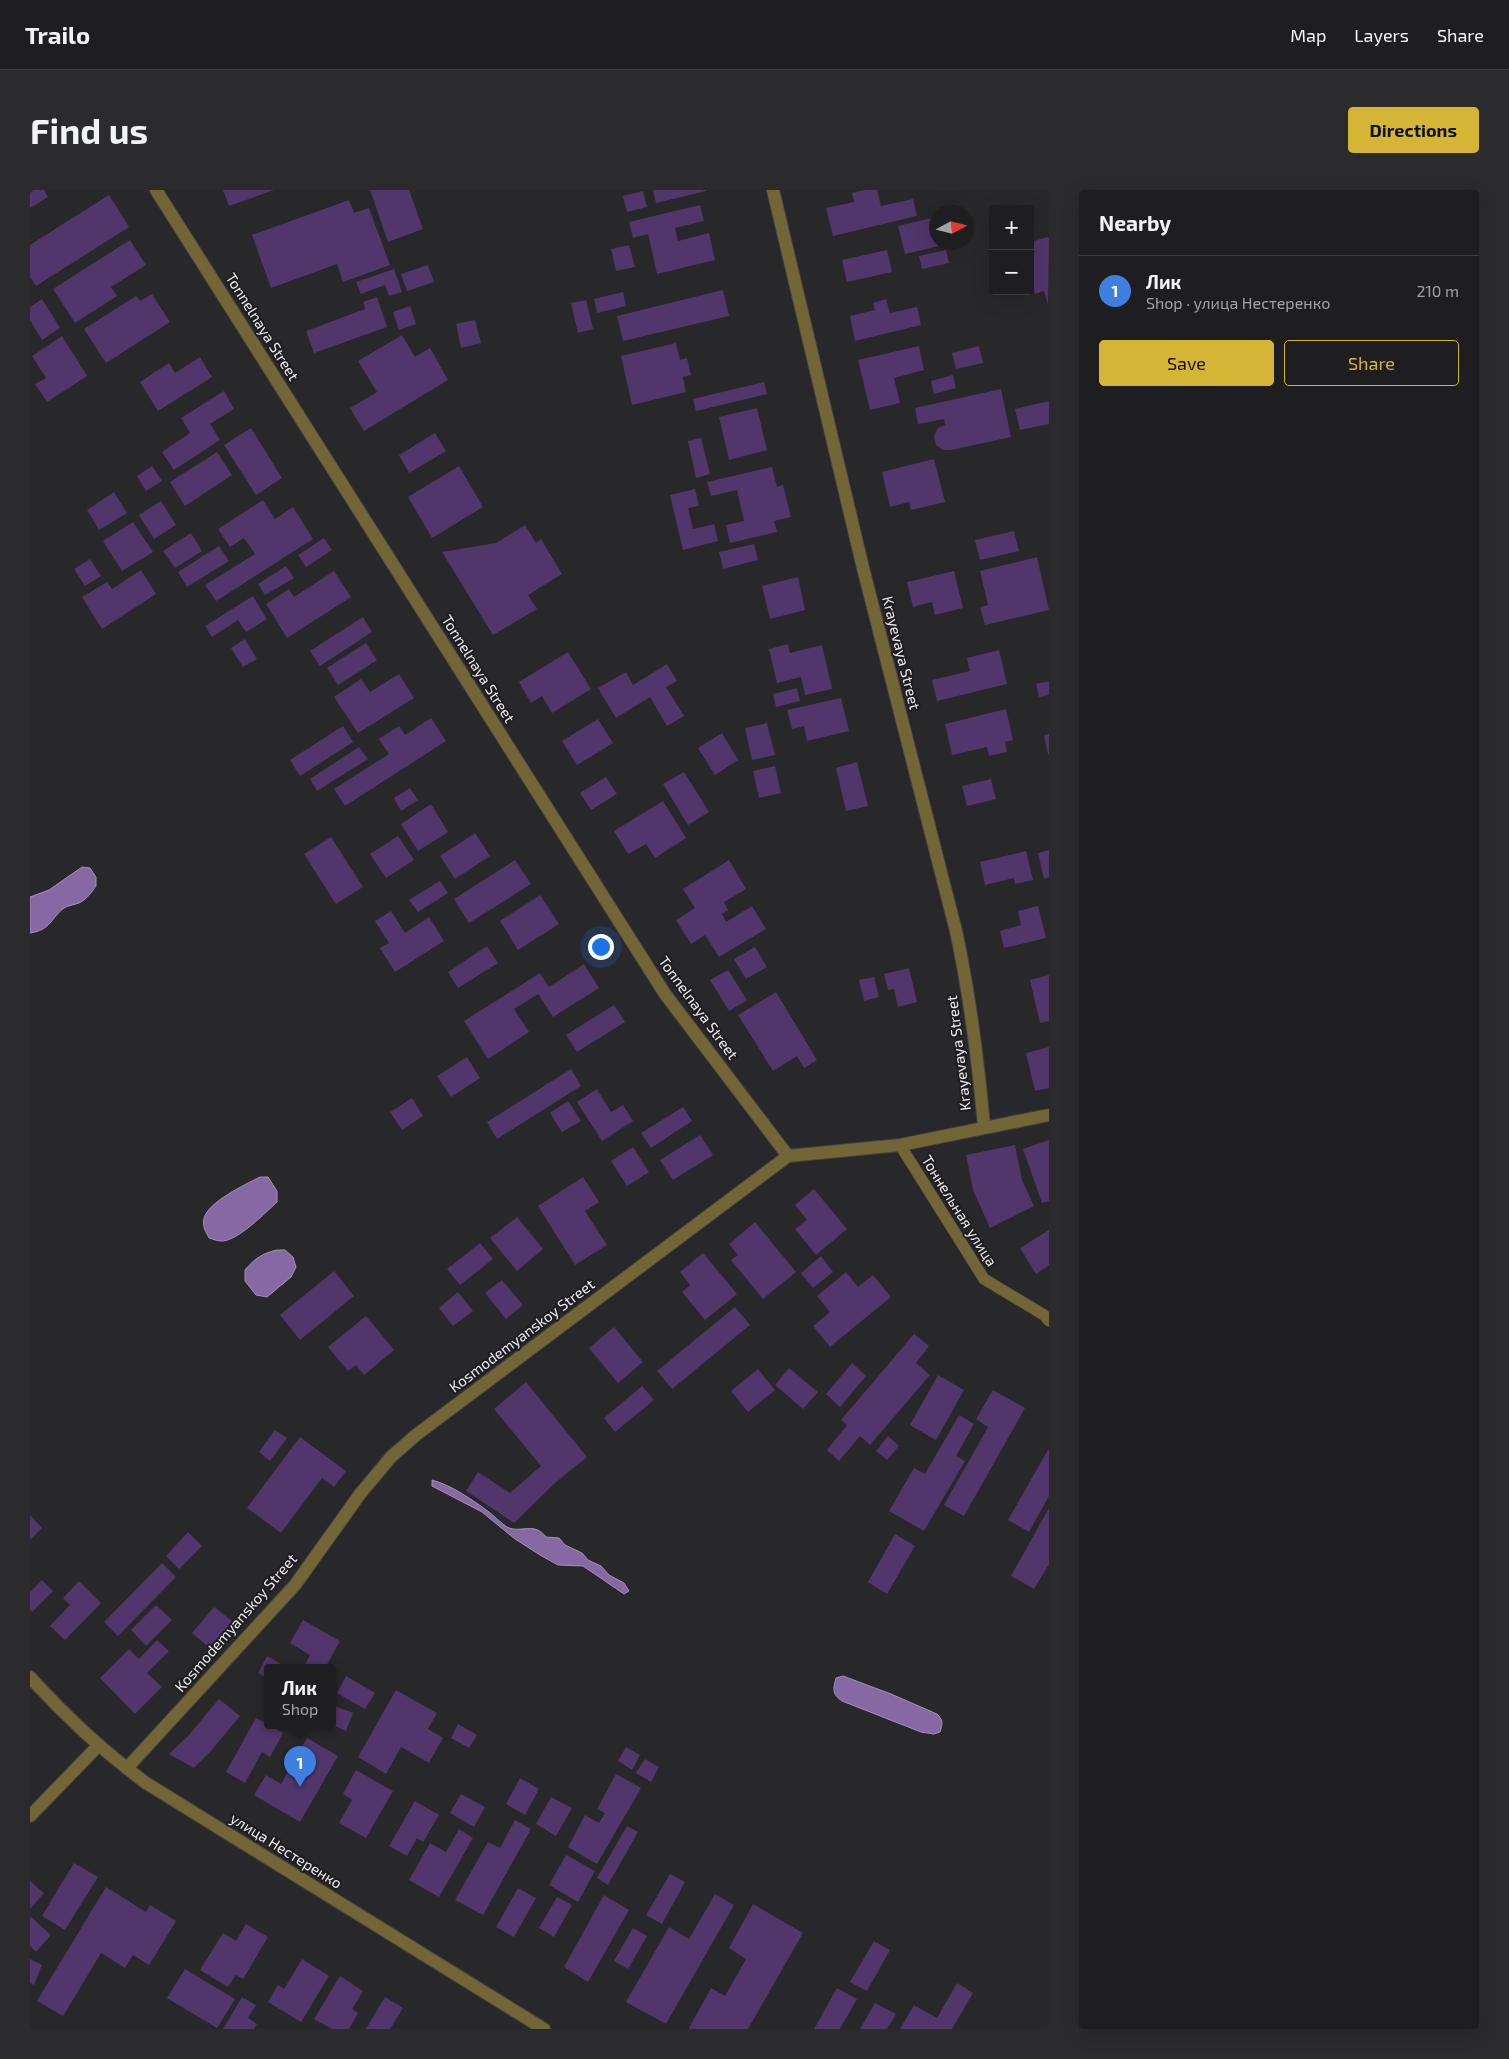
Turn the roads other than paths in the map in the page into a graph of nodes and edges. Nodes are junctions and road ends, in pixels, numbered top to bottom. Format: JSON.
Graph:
{"nodes":[{"id":1,"x":156,"y":190,"type":"edge"},
{"id":2,"x":773,"y":190,"type":"edge"},
{"id":3,"x":1049,"y":1115,"type":"edge"},
{"id":4,"x":984,"y":1126,"type":"junction"},
{"id":5,"x":900,"y":1145,"type":"junction"},
{"id":6,"x":788,"y":1156,"type":"junction"},
{"id":7,"x":1049,"y":1321,"type":"edge"},
{"id":8,"x":30,"y":1677,"type":"edge"},
{"id":9,"x":98,"y":1746,"type":"junction"},
{"id":10,"x":127,"y":1768,"type":"junction"},
{"id":11,"x":30,"y":1816,"type":"edge"},
{"id":12,"x":544,"y":2029,"type":"edge"}],
"edges":[{"from":1,"to":6,"type":"street","name":"Tonnelnaya Street"},
{"from":2,"to":4,"type":"street","name":"Krayevaya Street"},
{"from":3,"to":4,"type":"street"},
{"from":4,"to":5,"type":"street"},
{"from":5,"to":6,"type":"street"},
{"from":5,"to":7,"type":"lane","name":"Тоннельная улица"},
{"from":6,"to":10,"type":"street","name":"Kosmodemyanskoy Street"},
{"from":8,"to":9,"type":"street","name":"улица Нестеренко"},
{"from":9,"to":10,"type":"street","name":"улица Нестеренко"},
{"from":9,"to":11,"type":"street"},
{"from":10,"to":12,"type":"street","name":"улица Нестеренко"}]}
